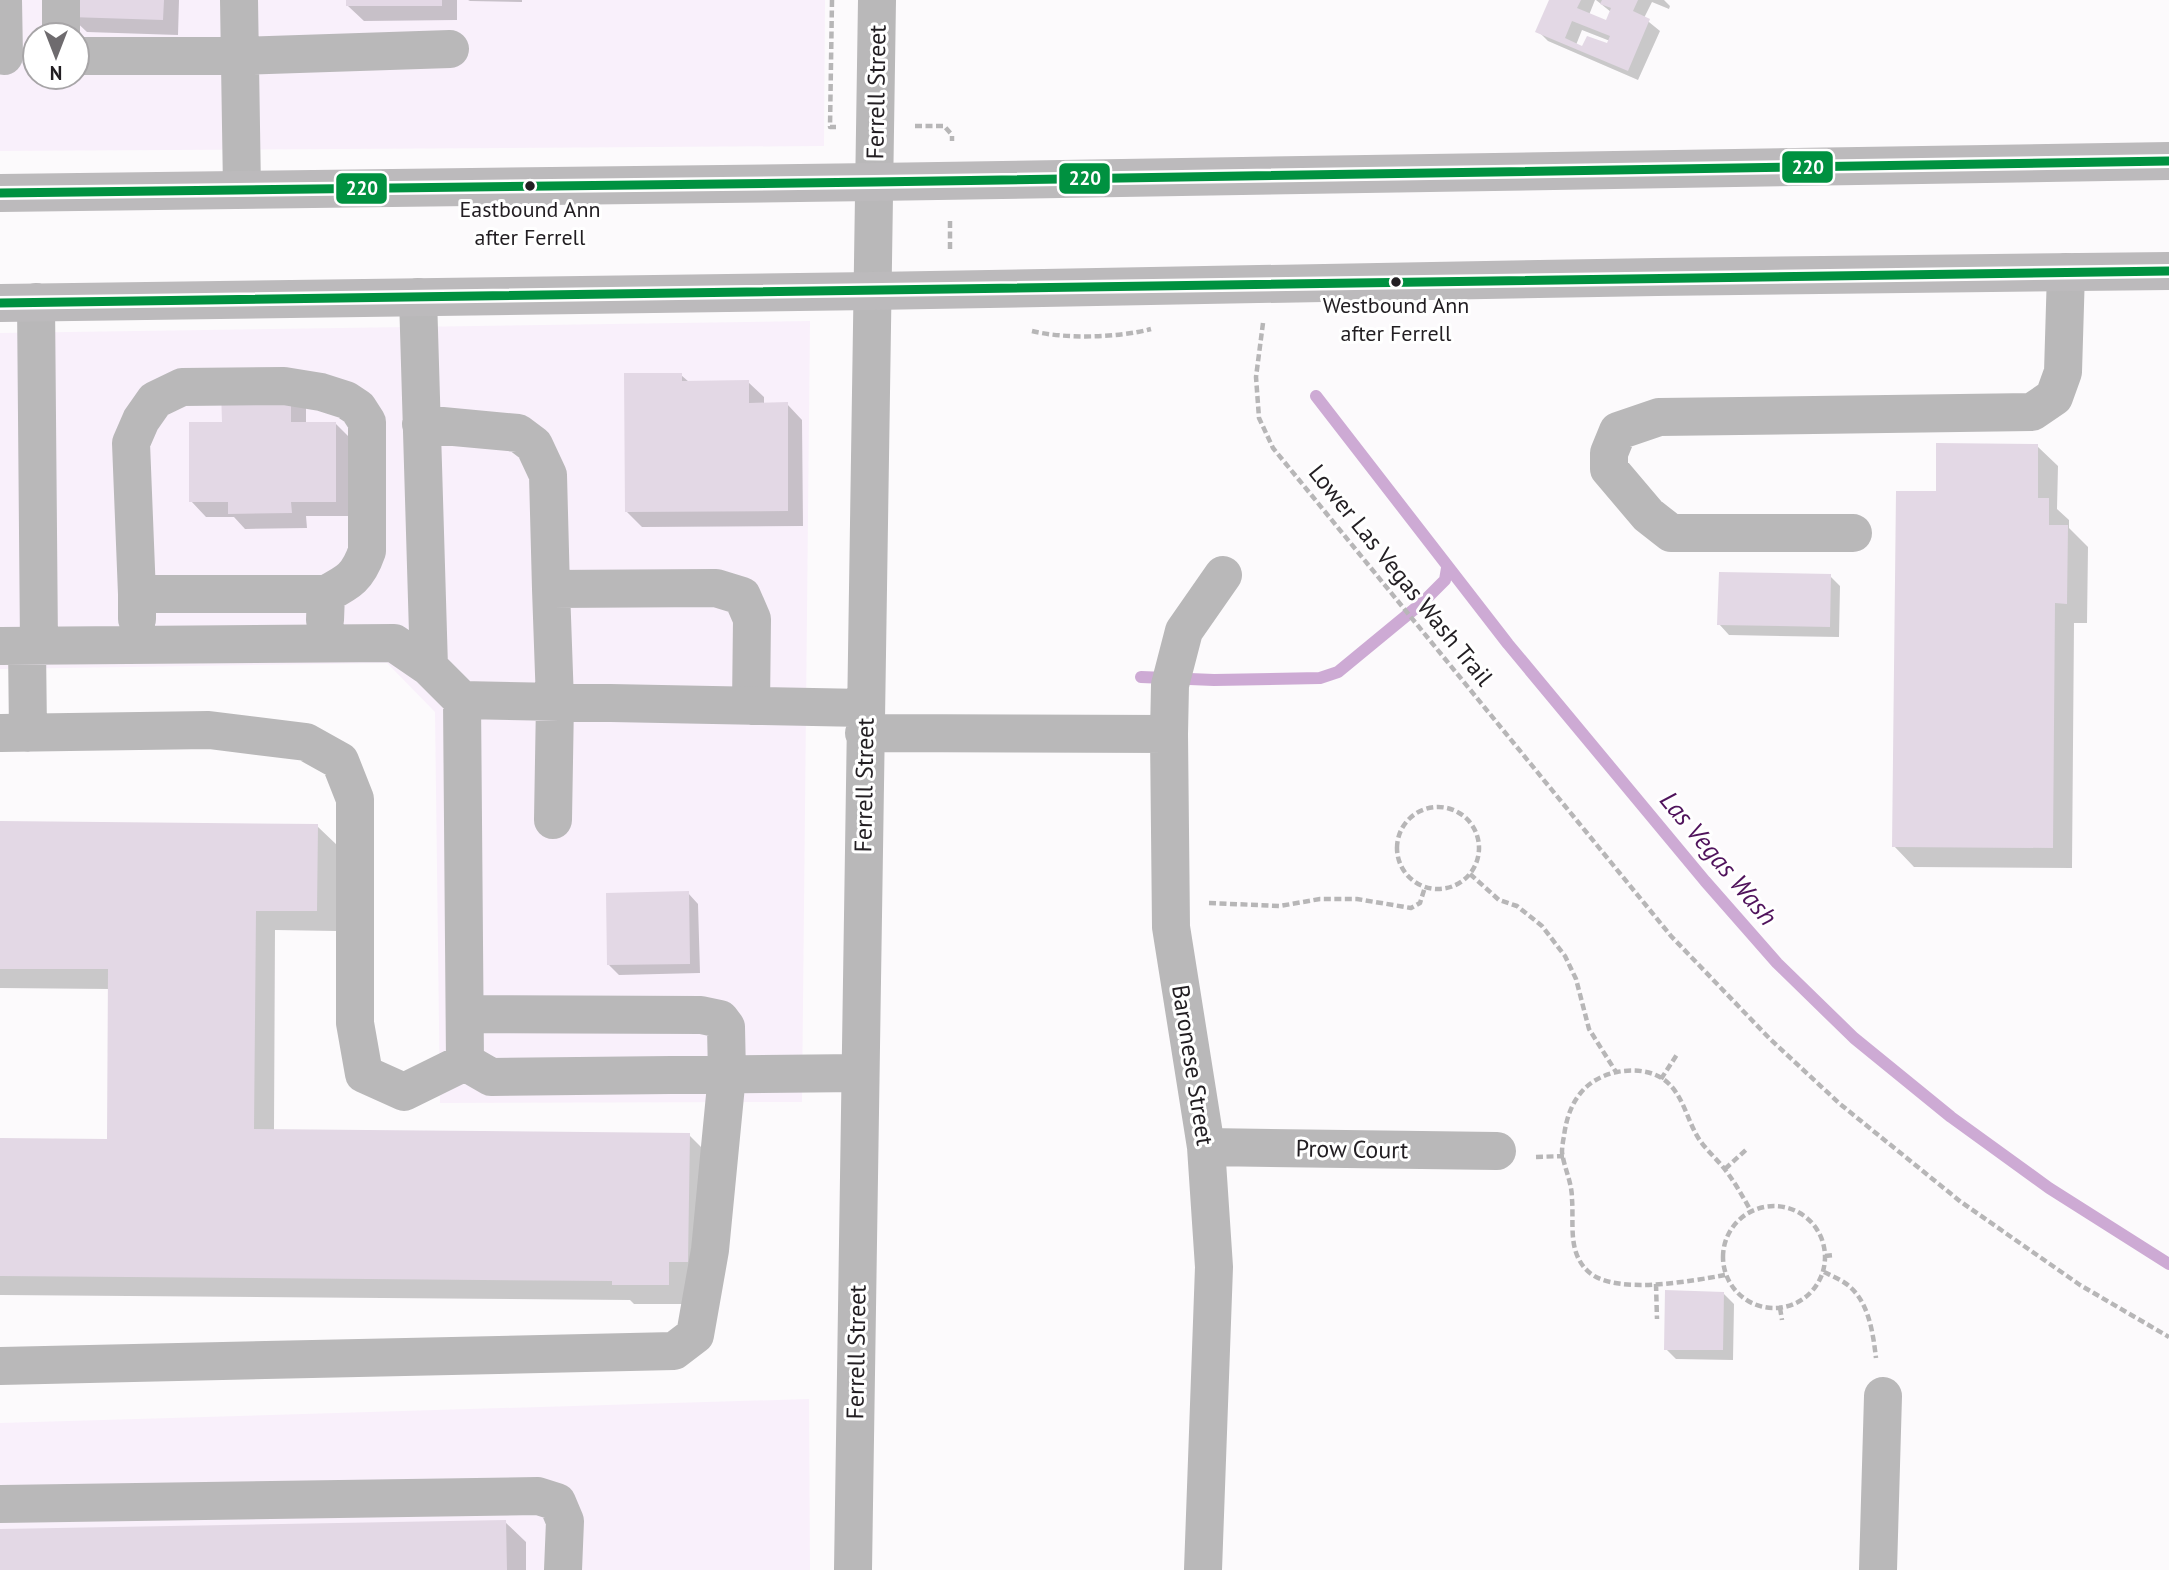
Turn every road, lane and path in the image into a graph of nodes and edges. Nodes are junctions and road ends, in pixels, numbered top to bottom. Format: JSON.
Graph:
{"nodes":[{"id":1,"x":3,"y":0,"type":"edge"},
{"id":2,"x":61,"y":0,"type":"edge"},
{"id":3,"x":239,"y":0,"type":"edge"},
{"id":4,"x":832,"y":0,"type":"edge"},
{"id":5,"x":877,"y":0,"type":"edge"},
{"id":6,"x":61,"y":21,"type":"edge"},
{"id":7,"x":450,"y":49,"type":"dead end"},
{"id":8,"x":13,"y":55,"type":"edge"},
{"id":9,"x":91,"y":55,"type":"edge"},
{"id":10,"x":239,"y":55,"type":"junction"},
{"id":11,"x":874,"y":127,"type":"junction"},
{"id":12,"x":2169,"y":160,"type":"edge"},
{"id":13,"x":950,"y":180,"type":"junction"},
{"id":14,"x":874,"y":182,"type":"junction"},
{"id":15,"x":242,"y":189,"type":"junction"},
{"id":16,"x":0,"y":193,"type":"edge"},
{"id":17,"x":2169,"y":271,"type":"edge"},
{"id":18,"x":2066,"y":272,"type":"junction"},
{"id":19,"x":949,"y":290,"type":"junction"},
{"id":20,"x":872,"y":291,"type":"junction"},
{"id":21,"x":418,"y":297,"type":"junction"},
{"id":22,"x":18,"y":302,"type":"edge"},
{"id":23,"x":1264,"y":318,"type":"dead end"},
{"id":24,"x":1155,"y":328,"type":"dead end"},
{"id":25,"x":1031,"y":331,"type":"dead end"},
{"id":26,"x":421,"y":424,"type":"junction"},
{"id":27,"x":1853,"y":533,"type":"dead end"},
{"id":28,"x":1223,"y":575,"type":"dead end"},
{"id":29,"x":551,"y":589,"type":"junction"},
{"id":30,"x":137,"y":594,"type":"junction"},
{"id":31,"x":326,"y":594,"type":"junction"},
{"id":32,"x":324,"y":644,"type":"junction"},
{"id":33,"x":137,"y":645,"type":"junction"},
{"id":34,"x":22,"y":646,"type":"edge"},
{"id":35,"x":429,"y":667,"type":"junction"},
{"id":36,"x":462,"y":700,"type":"junction"},
{"id":37,"x":555,"y":702,"type":"junction"},
{"id":38,"x":751,"y":706,"type":"junction"},
{"id":39,"x":864,"y":720,"type":"junction"},
{"id":40,"x":14,"y":733,"type":"edge"},
{"id":41,"x":1169,"y":734,"type":"junction"},
{"id":42,"x":552,"y":820,"type":"dead end"},
{"id":43,"x":1470,"y":874,"type":"junction"},
{"id":44,"x":1425,"y":887,"type":"junction"},
{"id":45,"x":1171,"y":902,"type":"junction"},
{"id":46,"x":465,"y":1014,"type":"junction"},
{"id":47,"x":1678,"y":1053,"type":"dead end"},
{"id":48,"x":465,"y":1062,"type":"junction"},
{"id":49,"x":1616,"y":1072,"type":"junction"},
{"id":50,"x":860,"y":1073,"type":"junction"},
{"id":51,"x":727,"y":1074,"type":"junction"},
{"id":52,"x":1661,"y":1079,"type":"junction"},
{"id":53,"x":1206,"y":1147,"type":"junction"},
{"id":54,"x":1748,"y":1148,"type":"dead end"},
{"id":55,"x":1497,"y":1151,"type":"dead end"},
{"id":56,"x":1725,"y":1170,"type":"junction"},
{"id":57,"x":1751,"y":1211,"type":"junction"},
{"id":58,"x":1825,"y":1255,"type":"junction"},
{"id":59,"x":1833,"y":1255,"type":"dead end"},
{"id":60,"x":1824,"y":1272,"type":"junction"},
{"id":61,"x":1725,"y":1275,"type":"junction"},
{"id":62,"x":1656,"y":1283,"type":"junction"},
{"id":63,"x":1780,"y":1308,"type":"junction"},
{"id":64,"x":1657,"y":1319,"type":"dead end"},
{"id":65,"x":1782,"y":1320,"type":"dead end"},
{"id":66,"x":2169,"y":1337,"type":"edge"},
{"id":67,"x":0,"y":1366,"type":"edge"},
{"id":68,"x":1880,"y":1383,"type":"joint"},
{"id":69,"x":0,"y":1503,"type":"edge"},
{"id":70,"x":563,"y":1570,"type":"edge"},
{"id":71,"x":853,"y":1570,"type":"edge"},
{"id":72,"x":1203,"y":1570,"type":"edge"},
{"id":73,"x":1878,"y":1570,"type":"edge"}],
"edges":[{"from":1,"to":8,"type":"street"},
{"from":2,"to":6,"type":"street"},
{"from":3,"to":10,"type":"street"},
{"from":4,"to":11,"type":"path"},
{"from":5,"to":11,"type":"street","name":"Ferrell Street"},
{"from":7,"to":10,"type":"street"},
{"from":9,"to":10,"type":"street"},
{"from":10,"to":15,"type":"street"},
{"from":11,"to":13,"type":"path"},
{"from":11,"to":14,"type":"street","name":"Ferrell Street"},
{"from":12,"to":13,"type":"main road"},
{"from":13,"to":14,"type":"main road"},
{"from":13,"to":19,"type":"path"},
{"from":14,"to":15,"type":"main road"},
{"from":14,"to":20,"type":"street","name":"Ferrell Street"},
{"from":15,"to":16,"type":"main road"},
{"from":17,"to":18,"type":"main road"},
{"from":18,"to":19,"type":"main road"},
{"from":18,"to":27,"type":"street"},
{"from":19,"to":20,"type":"main road"},
{"from":20,"to":21,"type":"main road"},
{"from":20,"to":39,"type":"street","name":"Ferrell Street"},
{"from":21,"to":22,"type":"main road"},
{"from":21,"to":26,"type":"street"},
{"from":22,"to":34,"type":"street"},
{"from":23,"to":66,"type":"path","name":"Lower Las Vegas Wash Trail"},
{"from":24,"to":25,"type":"path"},
{"from":26,"to":29,"type":"street"},
{"from":26,"to":35,"type":"street"},
{"from":28,"to":41,"type":"street","name":"Baronese Street"},
{"from":29,"to":37,"type":"street"},
{"from":29,"to":38,"type":"street"},
{"from":30,"to":31,"type":"street"},
{"from":30,"to":31,"type":"street"},
{"from":30,"to":33,"type":"street"},
{"from":31,"to":32,"type":"street"},
{"from":32,"to":33,"type":"street"},
{"from":32,"to":35,"type":"street"},
{"from":33,"to":34,"type":"street"},
{"from":34,"to":40,"type":"street"},
{"from":35,"to":36,"type":"street"},
{"from":36,"to":37,"type":"street"},
{"from":36,"to":46,"type":"street"},
{"from":37,"to":38,"type":"street"},
{"from":37,"to":42,"type":"street"},
{"from":38,"to":39,"type":"street"},
{"from":39,"to":41,"type":"street"},
{"from":39,"to":50,"type":"street","name":"Ferrell Street"},
{"from":40,"to":48,"type":"street"},
{"from":41,"to":45,"type":"street","name":"Baronese Street"},
{"from":43,"to":44,"type":"path"},
{"from":43,"to":44,"type":"path"},
{"from":43,"to":49,"type":"path"},
{"from":44,"to":45,"type":"path"},
{"from":45,"to":53,"type":"street","name":"Baronese Street"},
{"from":46,"to":48,"type":"street"},
{"from":46,"to":51,"type":"street"},
{"from":47,"to":52,"type":"path"},
{"from":48,"to":51,"type":"street"},
{"from":49,"to":52,"type":"path"},
{"from":49,"to":62,"type":"path"},
{"from":50,"to":51,"type":"street"},
{"from":50,"to":71,"type":"street","name":"Ferrell Street"},
{"from":51,"to":67,"type":"street"},
{"from":52,"to":56,"type":"path"},
{"from":53,"to":55,"type":"street","name":"Prow Court"},
{"from":53,"to":72,"type":"street","name":"Baronese Street"},
{"from":54,"to":56,"type":"path"},
{"from":56,"to":57,"type":"path"},
{"from":57,"to":58,"type":"path"},
{"from":57,"to":61,"type":"path"},
{"from":58,"to":59,"type":"path"},
{"from":58,"to":60,"type":"path"},
{"from":60,"to":63,"type":"path"},
{"from":60,"to":68,"type":"path"},
{"from":61,"to":62,"type":"path"},
{"from":61,"to":63,"type":"path"},
{"from":62,"to":64,"type":"path"},
{"from":63,"to":65,"type":"path"},
{"from":68,"to":73,"type":"street"},
{"from":69,"to":70,"type":"street"}]}
